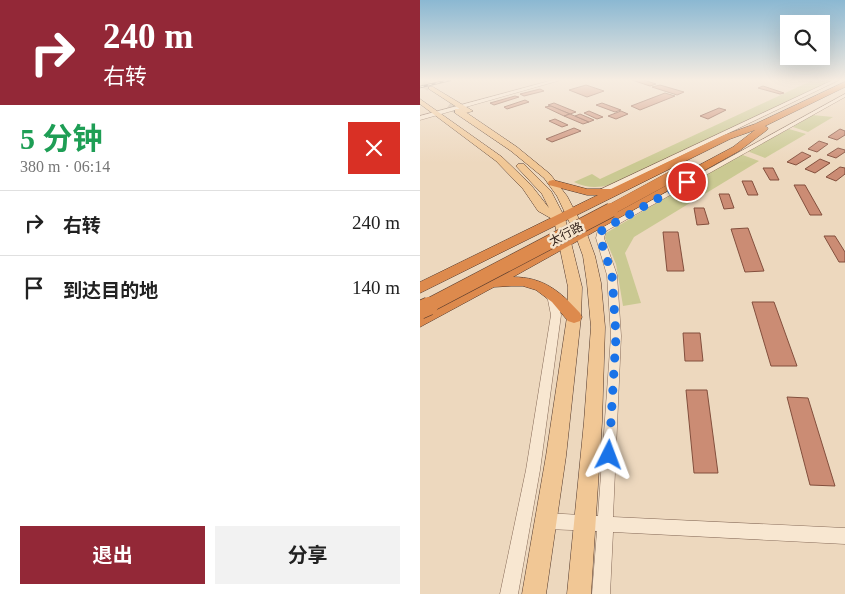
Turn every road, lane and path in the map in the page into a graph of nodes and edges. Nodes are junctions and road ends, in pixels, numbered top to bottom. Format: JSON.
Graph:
{"nodes":[{"id":1,"x":436,"y":108,"type":"edge"},
{"id":2,"x":440,"y":108,"type":"edge"},
{"id":3,"x":456,"y":108,"type":"tunnel mouth"},
{"id":4,"x":461,"y":108,"type":"tunnel mouth"},
{"id":5,"x":461,"y":108,"type":"tunnel mouth"},
{"id":6,"x":791,"y":108,"type":"edge"},
{"id":7,"x":799,"y":108,"type":"edge"},
{"id":8,"x":805,"y":108,"type":"edge"},
{"id":9,"x":442,"y":110,"type":"junction"},
{"id":10,"x":420,"y":118,"type":"edge"},
{"id":11,"x":761,"y":127,"type":"junction"},
{"id":12,"x":674,"y":172,"type":"junction"},
{"id":13,"x":552,"y":183,"type":"junction"},
{"id":14,"x":565,"y":187,"type":"junction"},
{"id":15,"x":620,"y":189,"type":"junction"},
{"id":16,"x":599,"y":192,"type":"junction"},
{"id":17,"x":570,"y":213,"type":"junction"},
{"id":18,"x":559,"y":218,"type":"junction"},
{"id":19,"x":573,"y":238,"type":"junction"},
{"id":20,"x":488,"y":284,"type":"junction"},
{"id":21,"x":539,"y":285,"type":"junction"},
{"id":22,"x":420,"y":288,"type":"edge"},
{"id":23,"x":420,"y":300,"type":"edge"},
{"id":24,"x":420,"y":310,"type":"edge"},
{"id":25,"x":574,"y":317,"type":"junction"},
{"id":26,"x":420,"y":321,"type":"edge"},
{"id":27,"x":546,"y":521,"type":"junction"},
{"id":28,"x":584,"y":523,"type":"junction"},
{"id":29,"x":605,"y":524,"type":"junction"},
{"id":30,"x":845,"y":536,"type":"edge"},
{"id":31,"x":509,"y":594,"type":"edge"},
{"id":32,"x":534,"y":594,"type":"edge"},
{"id":33,"x":579,"y":594,"type":"edge"},
{"id":34,"x":600,"y":594,"type":"edge"}],
"edges":[{"from":1,"to":9,"type":"main road"},
{"from":2,"to":9,"type":"main road"},
{"from":3,"to":9,"type":"street"},
{"from":4,"to":13,"type":"main road"},
{"from":5,"to":14,"type":"main road"},
{"from":6,"to":16,"type":"street"},
{"from":7,"to":11,"type":"highway","name":"太行路"},
{"from":8,"to":29,"type":"street"},
{"from":9,"to":10,"type":"street"},
{"from":9,"to":18,"type":"main road"},
{"from":11,"to":12,"type":"highway","name":"太行路"},
{"from":11,"to":15,"type":"highway"},
{"from":11,"to":19,"type":"highway"},
{"from":12,"to":23,"type":"highway","name":"太行路"},
{"from":12,"to":24,"type":"highway","name":"太行路","bridge":true},
{"from":13,"to":14,"type":"highway"},
{"from":13,"to":17,"type":"main road"},
{"from":14,"to":16,"type":"highway"},
{"from":14,"to":17,"type":"main road"},
{"from":15,"to":16,"type":"highway"},
{"from":15,"to":17,"type":"highway"},
{"from":17,"to":18,"type":"highway"},
{"from":17,"to":19,"type":"main road"},
{"from":18,"to":19,"type":"main road"},
{"from":18,"to":22,"type":"highway"},
{"from":19,"to":20,"type":"highway"},
{"from":19,"to":25,"type":"main road"},
{"from":19,"to":28,"type":"main road"},
{"from":20,"to":21,"type":"highway"},
{"from":20,"to":26,"type":"highway"},
{"from":21,"to":25,"type":"highway"},
{"from":21,"to":31,"type":"street"},
{"from":25,"to":27,"type":"main road"},
{"from":27,"to":28,"type":"street"},
{"from":27,"to":32,"type":"main road"},
{"from":28,"to":29,"type":"street"},
{"from":28,"to":33,"type":"main road"},
{"from":29,"to":30,"type":"street"},
{"from":29,"to":34,"type":"street"}]}
